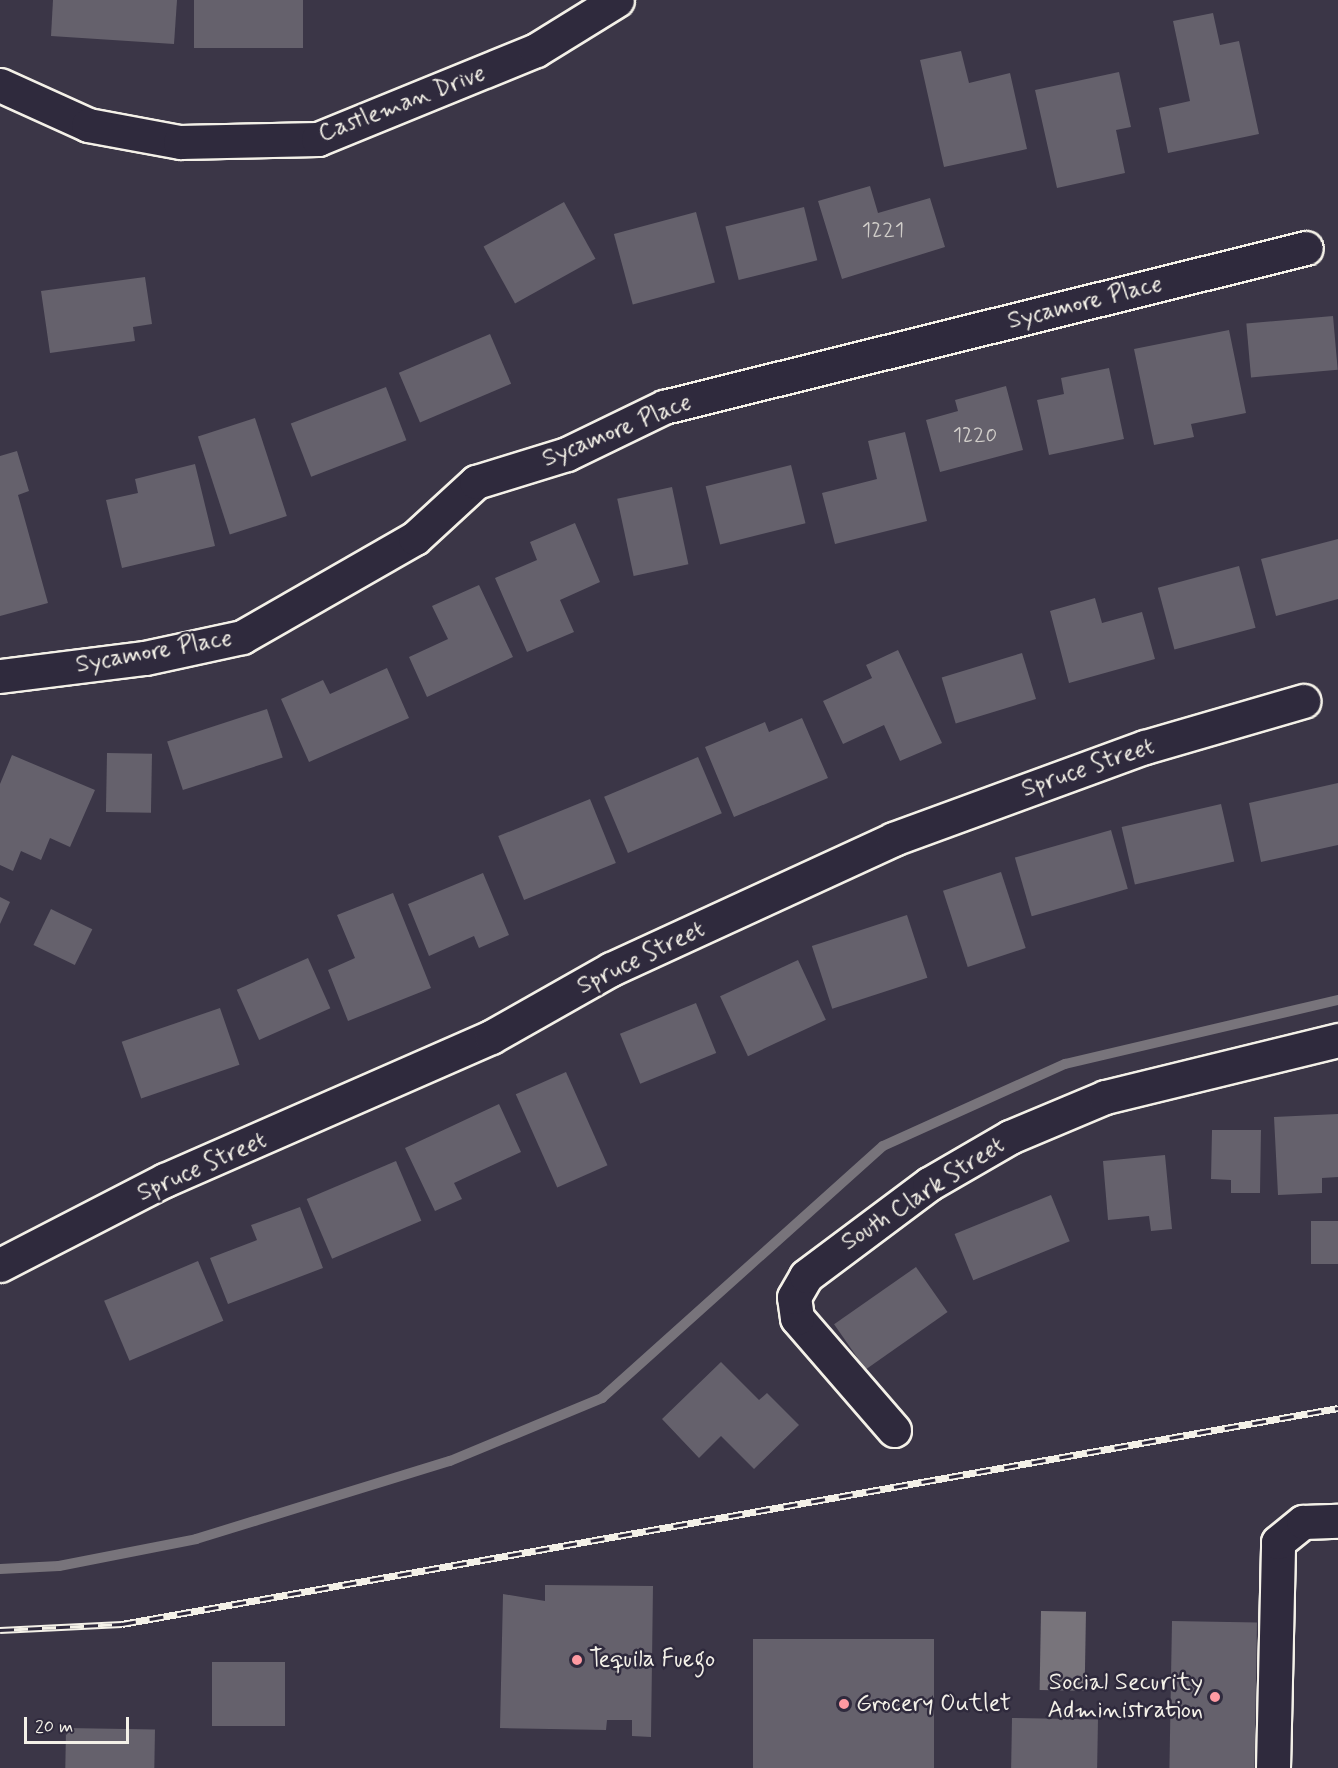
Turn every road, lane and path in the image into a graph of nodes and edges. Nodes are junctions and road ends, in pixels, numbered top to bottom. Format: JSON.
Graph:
{"nodes":[{"id":1,"x":617,"y":0,"type":"edge"},
{"id":2,"x":0,"y":85,"type":"edge"},
{"id":3,"x":1306,"y":248,"type":"dead end"},
{"id":4,"x":0,"y":676,"type":"edge"},
{"id":5,"x":1303,"y":701,"type":"dead end"},
{"id":6,"x":1338,"y":1040,"type":"edge"},
{"id":7,"x":0,"y":1264,"type":"edge"},
{"id":8,"x":894,"y":1430,"type":"dead end"},
{"id":9,"x":1338,"y":1521,"type":"edge"},
{"id":10,"x":1272,"y":1768,"type":"edge"}],
"edges":[{"from":1,"to":2,"type":"street","name":"Castleman Drive"},
{"from":3,"to":4,"type":"street","name":"Sycamore Place"},
{"from":5,"to":7,"type":"street","name":"Spruce Street"},
{"from":6,"to":8,"type":"street","name":"South Clark Street"},
{"from":9,"to":10,"type":"street"}]}
